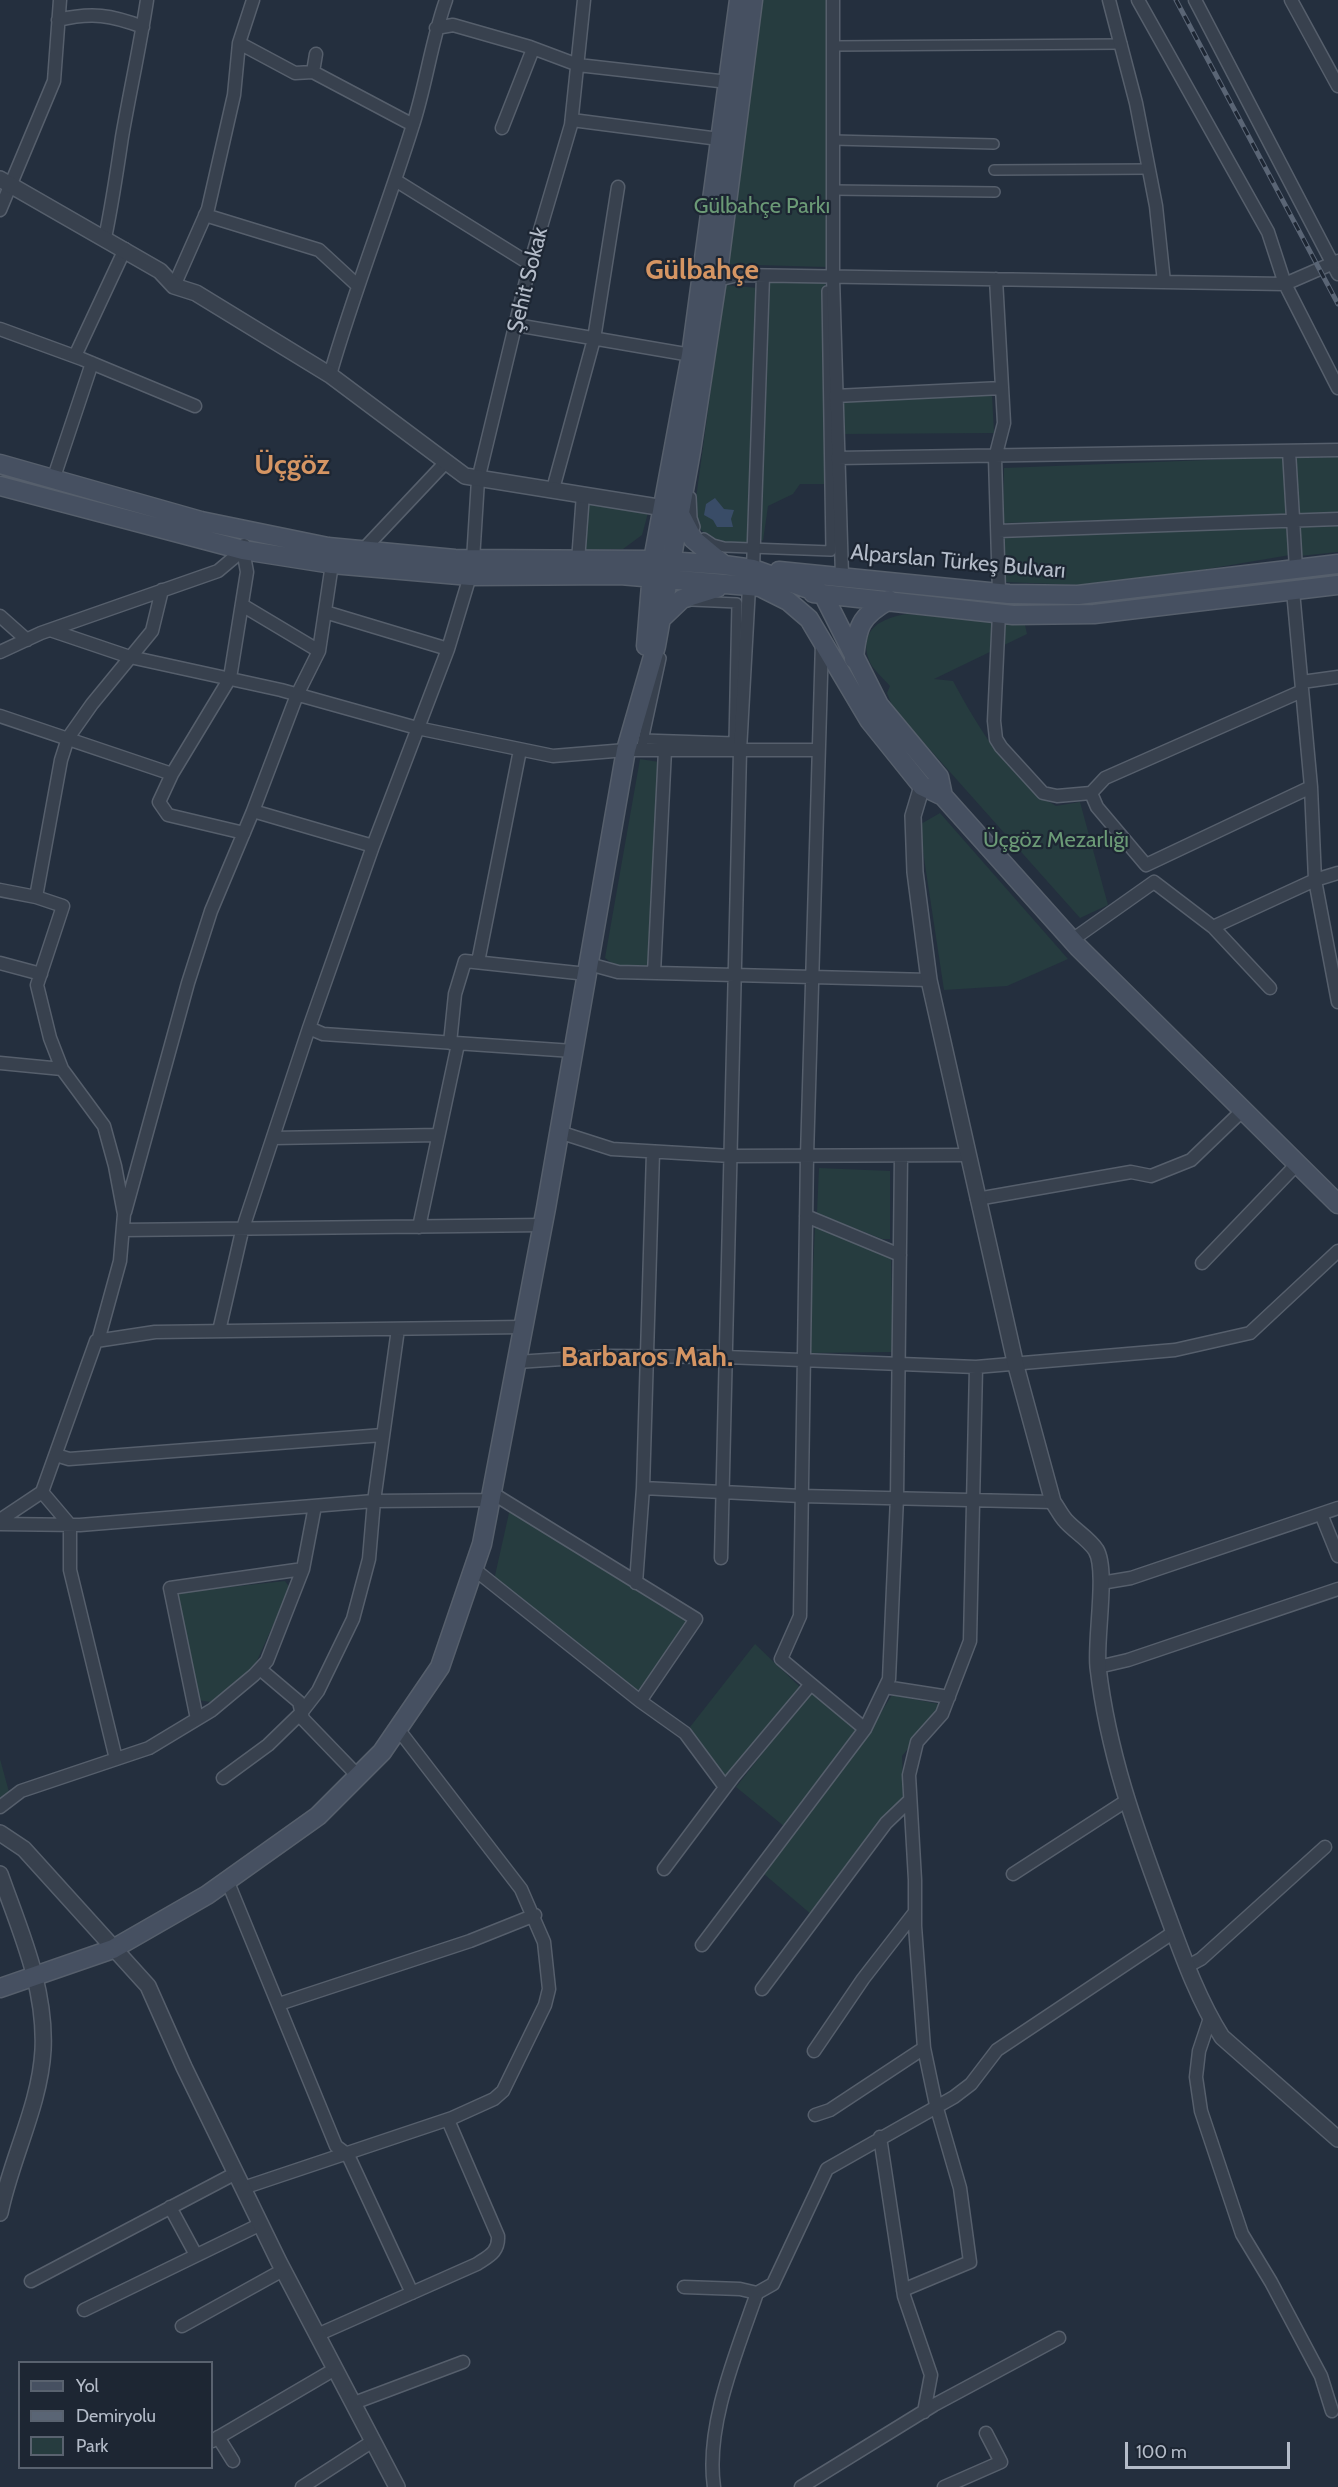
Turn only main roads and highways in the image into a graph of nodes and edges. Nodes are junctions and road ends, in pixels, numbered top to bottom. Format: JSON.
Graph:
{"nodes":[{"id":1,"x":739,"y":0,"type":"edge"},
{"id":2,"x":753,"y":0,"type":"edge"},
{"id":3,"x":0,"y":464,"type":"edge"},
{"id":4,"x":0,"y":486,"type":"edge"},
{"id":5,"x":668,"y":516,"type":"junction"},
{"id":6,"x":1338,"y":564,"type":"edge"},
{"id":7,"x":724,"y":565,"type":"junction"},
{"id":8,"x":471,"y":568,"type":"junction"},
{"id":9,"x":621,"y":568,"type":"junction"},
{"id":10,"x":660,"y":569,"type":"junction"},
{"id":11,"x":753,"y":569,"type":"junction"},
{"id":12,"x":729,"y":585,"type":"junction"},
{"id":13,"x":1338,"y":585,"type":"edge"},
{"id":14,"x":755,"y":587,"type":"junction"},
{"id":15,"x":823,"y":594,"type":"junction"},
{"id":16,"x":889,"y":600,"type":"junction"},
{"id":17,"x":654,"y":615,"type":"junction"},
{"id":18,"x":854,"y":659,"type":"junction"},
{"id":19,"x":943,"y":796,"type":"junction"},
{"id":20,"x":1338,"y":1203,"type":"edge"},
{"id":21,"x":0,"y":1988,"type":"edge"}],
"edges":[{"from":1,"to":5,"type":"main road"},
{"from":2,"to":5,"type":"main road"},
{"from":3,"to":8,"type":"main road"},
{"from":4,"to":8,"type":"main road"},
{"from":5,"to":7,"type":"main road"},
{"from":5,"to":9,"type":"main road"},
{"from":5,"to":10,"type":"main road"},
{"from":6,"to":11,"type":"main road","name":"Alparslan Türkeş Bulvarı"},
{"from":7,"to":10,"type":"main road"},
{"from":7,"to":11,"type":"main road"},
{"from":8,"to":9,"type":"main road"},
{"from":8,"to":9,"type":"main road"},
{"from":9,"to":10,"type":"main road"},
{"from":9,"to":17,"type":"main road"},
{"from":10,"to":12,"type":"main road","name":"Alparslan Türkeş Bulvarı"},
{"from":10,"to":17,"type":"main road"},
{"from":11,"to":15,"type":"main road"},
{"from":12,"to":14,"type":"main road","name":"Alparslan Türkeş Bulvarı"},
{"from":12,"to":17,"type":"main road"},
{"from":13,"to":16,"type":"main road","name":"Alparslan Türkeş Bulvarı"},
{"from":14,"to":15,"type":"main road","name":"Alparslan Türkeş Bulvarı"},
{"from":14,"to":19,"type":"main road"},
{"from":15,"to":16,"type":"main road","name":"Alparslan Türkeş Bulvarı"},
{"from":15,"to":18,"type":"main road"},
{"from":16,"to":18,"type":"main road"},
{"from":17,"to":21,"type":"main road"},
{"from":18,"to":19,"type":"main road"},
{"from":19,"to":20,"type":"main road"}]}
